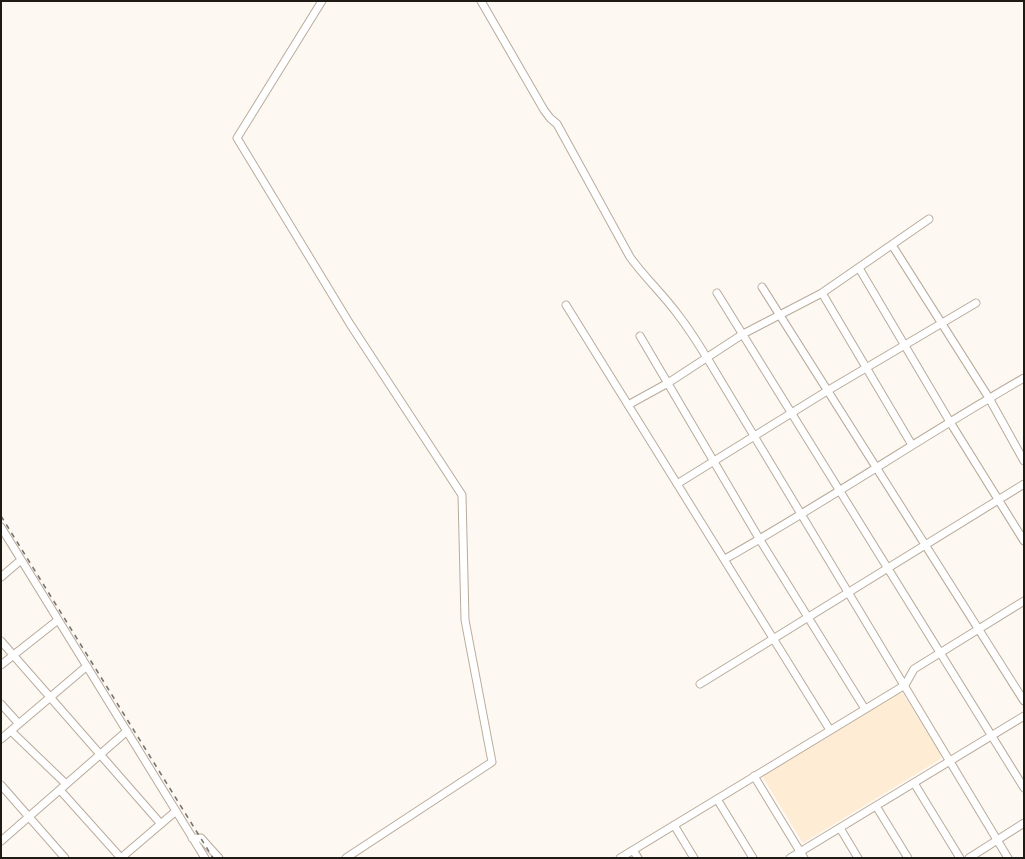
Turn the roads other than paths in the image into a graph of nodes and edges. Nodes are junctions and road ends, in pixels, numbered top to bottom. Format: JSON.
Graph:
{"nodes":[{"id":1,"x":322,"y":1,"type":"edge"},
{"id":2,"x":481,"y":1,"type":"edge"},
{"id":3,"x":928,"y":220,"type":"dead end"},
{"id":4,"x":892,"y":245,"type":"junction"},
{"id":5,"x":858,"y":268,"type":"junction"},
{"id":6,"x":762,"y":287,"type":"dead end"},
{"id":7,"x":717,"y":293,"type":"dead end"},
{"id":8,"x":822,"y":293,"type":"junction"},
{"id":9,"x":976,"y":303,"type":"dead end"},
{"id":10,"x":566,"y":305,"type":"dead end"},
{"id":11,"x":780,"y":315,"type":"junction"},
{"id":12,"x":942,"y":323,"type":"junction"},
{"id":13,"x":743,"y":334,"type":"junction"},
{"id":14,"x":640,"y":336,"type":"dead end"},
{"id":15,"x":904,"y":346,"type":"junction"},
{"id":16,"x":706,"y":358,"type":"junction"},
{"id":17,"x":866,"y":368,"type":"junction"},
{"id":18,"x":1024,"y":378,"type":"edge"},
{"id":19,"x":668,"y":383,"type":"junction"},
{"id":20,"x":827,"y":391,"type":"junction"},
{"id":21,"x":989,"y":398,"type":"junction"},
{"id":22,"x":628,"y":405,"type":"junction"},
{"id":23,"x":792,"y":414,"type":"junction"},
{"id":24,"x":950,"y":422,"type":"junction"},
{"id":25,"x":755,"y":436,"type":"junction"},
{"id":26,"x":912,"y":445,"type":"junction"},
{"id":27,"x":1024,"y":461,"type":"edge"},
{"id":28,"x":714,"y":462,"type":"junction"},
{"id":29,"x":876,"y":468,"type":"junction"},
{"id":30,"x":677,"y":484,"type":"junction"},
{"id":31,"x":1024,"y":484,"type":"edge"},
{"id":32,"x":840,"y":492,"type":"junction"},
{"id":33,"x":999,"y":501,"type":"junction"},
{"id":34,"x":801,"y":514,"type":"junction"},
{"id":35,"x":1,"y":527,"type":"edge"},
{"id":36,"x":760,"y":540,"type":"junction"},
{"id":37,"x":1024,"y":542,"type":"edge"},
{"id":38,"x":927,"y":545,"type":"junction"},
{"id":39,"x":22,"y":560,"type":"junction"},
{"id":40,"x":725,"y":560,"type":"junction"},
{"id":41,"x":888,"y":569,"type":"junction"},
{"id":42,"x":1,"y":577,"type":"edge"},
{"id":43,"x":848,"y":591,"type":"junction"},
{"id":44,"x":1024,"y":601,"type":"edge"},
{"id":45,"x":808,"y":618,"type":"junction"},
{"id":46,"x":58,"y":620,"type":"junction"},
{"id":47,"x":978,"y":630,"type":"junction"},
{"id":48,"x":774,"y":639,"type":"junction"},
{"id":49,"x":1,"y":641,"type":"edge"},
{"id":50,"x":941,"y":653,"type":"junction"},
{"id":51,"x":13,"y":654,"type":"junction"},
{"id":52,"x":1,"y":665,"type":"edge"},
{"id":53,"x":87,"y":666,"type":"junction"},
{"id":54,"x":700,"y":684,"type":"dead end"},
{"id":55,"x":905,"y":685,"type":"junction"},
{"id":56,"x":50,"y":697,"type":"junction"},
{"id":57,"x":1024,"y":701,"type":"edge"},
{"id":58,"x":1,"y":704,"type":"edge"},
{"id":59,"x":865,"y":709,"type":"junction"},
{"id":60,"x":1024,"y":716,"type":"edge"},
{"id":61,"x":19,"y":724,"type":"junction"},
{"id":62,"x":830,"y":730,"type":"junction"},
{"id":63,"x":11,"y":731,"type":"junction"},
{"id":64,"x":127,"y":731,"type":"junction"},
{"id":65,"x":992,"y":736,"type":"junction"},
{"id":66,"x":1,"y":739,"type":"edge"},
{"id":67,"x":101,"y":754,"type":"junction"},
{"id":68,"x":950,"y":761,"type":"junction"},
{"id":69,"x":754,"y":776,"type":"junction"},
{"id":70,"x":914,"y":783,"type":"junction"},
{"id":71,"x":66,"y":784,"type":"junction"},
{"id":72,"x":1,"y":785,"type":"edge"},
{"id":73,"x":1024,"y":788,"type":"edge"},
{"id":74,"x":60,"y":790,"type":"junction"},
{"id":75,"x":717,"y":799,"type":"junction"},
{"id":76,"x":876,"y":806,"type":"junction"},
{"id":77,"x":176,"y":811,"type":"junction"},
{"id":78,"x":28,"y":818,"type":"junction"},
{"id":79,"x":1024,"y":823,"type":"edge"},
{"id":80,"x":161,"y":824,"type":"junction"},
{"id":81,"x":674,"y":825,"type":"junction"},
{"id":82,"x":840,"y":828,"type":"junction"},
{"id":83,"x":192,"y":838,"type":"junction"},
{"id":84,"x":1,"y":841,"type":"edge"},
{"id":85,"x":998,"y":841,"type":"junction"},
{"id":86,"x":633,"y":850,"type":"junction"},
{"id":87,"x":802,"y":855,"type":"edge"},
{"id":88,"x":65,"y":858,"type":"edge"},
{"id":89,"x":121,"y":858,"type":"edge"},
{"id":90,"x":205,"y":858,"type":"edge"},
{"id":91,"x":219,"y":858,"type":"edge"},
{"id":92,"x":346,"y":858,"type":"edge"},
{"id":93,"x":620,"y":858,"type":"edge"},
{"id":94,"x":638,"y":858,"type":"edge"},
{"id":95,"x":694,"y":858,"type":"edge"},
{"id":96,"x":753,"y":858,"type":"edge"},
{"id":97,"x":790,"y":858,"type":"edge"},
{"id":98,"x":858,"y":858,"type":"edge"},
{"id":99,"x":908,"y":858,"type":"edge"},
{"id":100,"x":960,"y":858,"type":"edge"},
{"id":101,"x":969,"y":858,"type":"edge"},
{"id":102,"x":1008,"y":858,"type":"edge"}],
"edges":[{"from":1,"to":92,"type":"street"},
{"from":2,"to":16,"type":"street"},
{"from":3,"to":4,"type":"street"},
{"from":4,"to":5,"type":"street"},
{"from":4,"to":12,"type":"street"},
{"from":5,"to":8,"type":"street"},
{"from":5,"to":15,"type":"street"},
{"from":6,"to":11,"type":"street"},
{"from":7,"to":13,"type":"street"},
{"from":8,"to":11,"type":"street"},
{"from":8,"to":17,"type":"street"},
{"from":9,"to":12,"type":"street"},
{"from":10,"to":22,"type":"street"},
{"from":11,"to":13,"type":"street"},
{"from":11,"to":20,"type":"street"},
{"from":12,"to":15,"type":"street"},
{"from":12,"to":21,"type":"street"},
{"from":13,"to":16,"type":"street"},
{"from":13,"to":23,"type":"street"},
{"from":14,"to":19,"type":"street"},
{"from":15,"to":17,"type":"street"},
{"from":15,"to":24,"type":"street"},
{"from":16,"to":19,"type":"street"},
{"from":16,"to":25,"type":"street"},
{"from":17,"to":20,"type":"street"},
{"from":17,"to":26,"type":"street"},
{"from":18,"to":21,"type":"street"},
{"from":19,"to":22,"type":"street"},
{"from":19,"to":28,"type":"street"},
{"from":20,"to":23,"type":"street"},
{"from":20,"to":29,"type":"street"},
{"from":21,"to":24,"type":"street"},
{"from":21,"to":27,"type":"street"},
{"from":22,"to":30,"type":"street"},
{"from":23,"to":25,"type":"street"},
{"from":23,"to":32,"type":"street"},
{"from":24,"to":26,"type":"street"},
{"from":24,"to":33,"type":"street"},
{"from":25,"to":28,"type":"street"},
{"from":25,"to":34,"type":"street"},
{"from":26,"to":29,"type":"street"},
{"from":28,"to":30,"type":"street"},
{"from":28,"to":36,"type":"street"},
{"from":29,"to":32,"type":"street"},
{"from":29,"to":38,"type":"street"},
{"from":30,"to":40,"type":"street"},
{"from":31,"to":33,"type":"street"},
{"from":32,"to":34,"type":"street"},
{"from":32,"to":41,"type":"street"},
{"from":33,"to":37,"type":"street"},
{"from":33,"to":38,"type":"street"},
{"from":34,"to":36,"type":"street"},
{"from":34,"to":43,"type":"street"},
{"from":35,"to":39,"type":"street"},
{"from":36,"to":40,"type":"street"},
{"from":36,"to":45,"type":"street"},
{"from":38,"to":41,"type":"street"},
{"from":38,"to":47,"type":"street"},
{"from":39,"to":42,"type":"street"},
{"from":39,"to":46,"type":"street"},
{"from":40,"to":48,"type":"street"},
{"from":41,"to":43,"type":"street"},
{"from":41,"to":50,"type":"street"},
{"from":43,"to":45,"type":"street"},
{"from":43,"to":55,"type":"street"},
{"from":44,"to":47,"type":"street"},
{"from":45,"to":48,"type":"street"},
{"from":45,"to":59,"type":"street"},
{"from":46,"to":51,"type":"street"},
{"from":46,"to":53,"type":"street"},
{"from":47,"to":50,"type":"street"},
{"from":47,"to":57,"type":"street"},
{"from":48,"to":54,"type":"street"},
{"from":48,"to":62,"type":"street"},
{"from":49,"to":51,"type":"street"},
{"from":50,"to":55,"type":"street"},
{"from":50,"to":65,"type":"street"},
{"from":51,"to":52,"type":"street"},
{"from":51,"to":56,"type":"street"},
{"from":53,"to":56,"type":"street"},
{"from":53,"to":64,"type":"street"},
{"from":55,"to":59,"type":"street"},
{"from":55,"to":68,"type":"street"},
{"from":56,"to":61,"type":"street"},
{"from":56,"to":67,"type":"street"},
{"from":58,"to":61,"type":"street"},
{"from":59,"to":62,"type":"street"},
{"from":60,"to":65,"type":"street"},
{"from":61,"to":63,"type":"street"},
{"from":62,"to":69,"type":"street"},
{"from":63,"to":66,"type":"street"},
{"from":63,"to":71,"type":"street"},
{"from":64,"to":67,"type":"street"},
{"from":64,"to":77,"type":"street"},
{"from":65,"to":68,"type":"street"},
{"from":65,"to":73,"type":"street"},
{"from":67,"to":71,"type":"street"},
{"from":67,"to":80,"type":"street"},
{"from":68,"to":70,"type":"street"},
{"from":68,"to":85,"type":"street"},
{"from":69,"to":75,"type":"street"},
{"from":69,"to":87,"type":"street"},
{"from":70,"to":76,"type":"street"},
{"from":70,"to":100,"type":"street"},
{"from":71,"to":74,"type":"street"},
{"from":72,"to":78,"type":"street"},
{"from":74,"to":78,"type":"street"},
{"from":74,"to":89,"type":"street"},
{"from":75,"to":81,"type":"street"},
{"from":75,"to":96,"type":"street"},
{"from":76,"to":82,"type":"street"},
{"from":76,"to":99,"type":"street"},
{"from":77,"to":80,"type":"street"},
{"from":77,"to":83,"type":"street"},
{"from":78,"to":84,"type":"street"},
{"from":78,"to":88,"type":"street"},
{"from":79,"to":85,"type":"street"},
{"from":80,"to":89,"type":"street"},
{"from":81,"to":86,"type":"street"},
{"from":81,"to":95,"type":"street"},
{"from":82,"to":87,"type":"street"},
{"from":82,"to":98,"type":"street"},
{"from":83,"to":90,"type":"street"},
{"from":83,"to":91,"type":"street"},
{"from":85,"to":101,"type":"street"},
{"from":85,"to":102,"type":"street"},
{"from":86,"to":93,"type":"street"},
{"from":86,"to":94,"type":"street"},
{"from":87,"to":97,"type":"street"}]}
